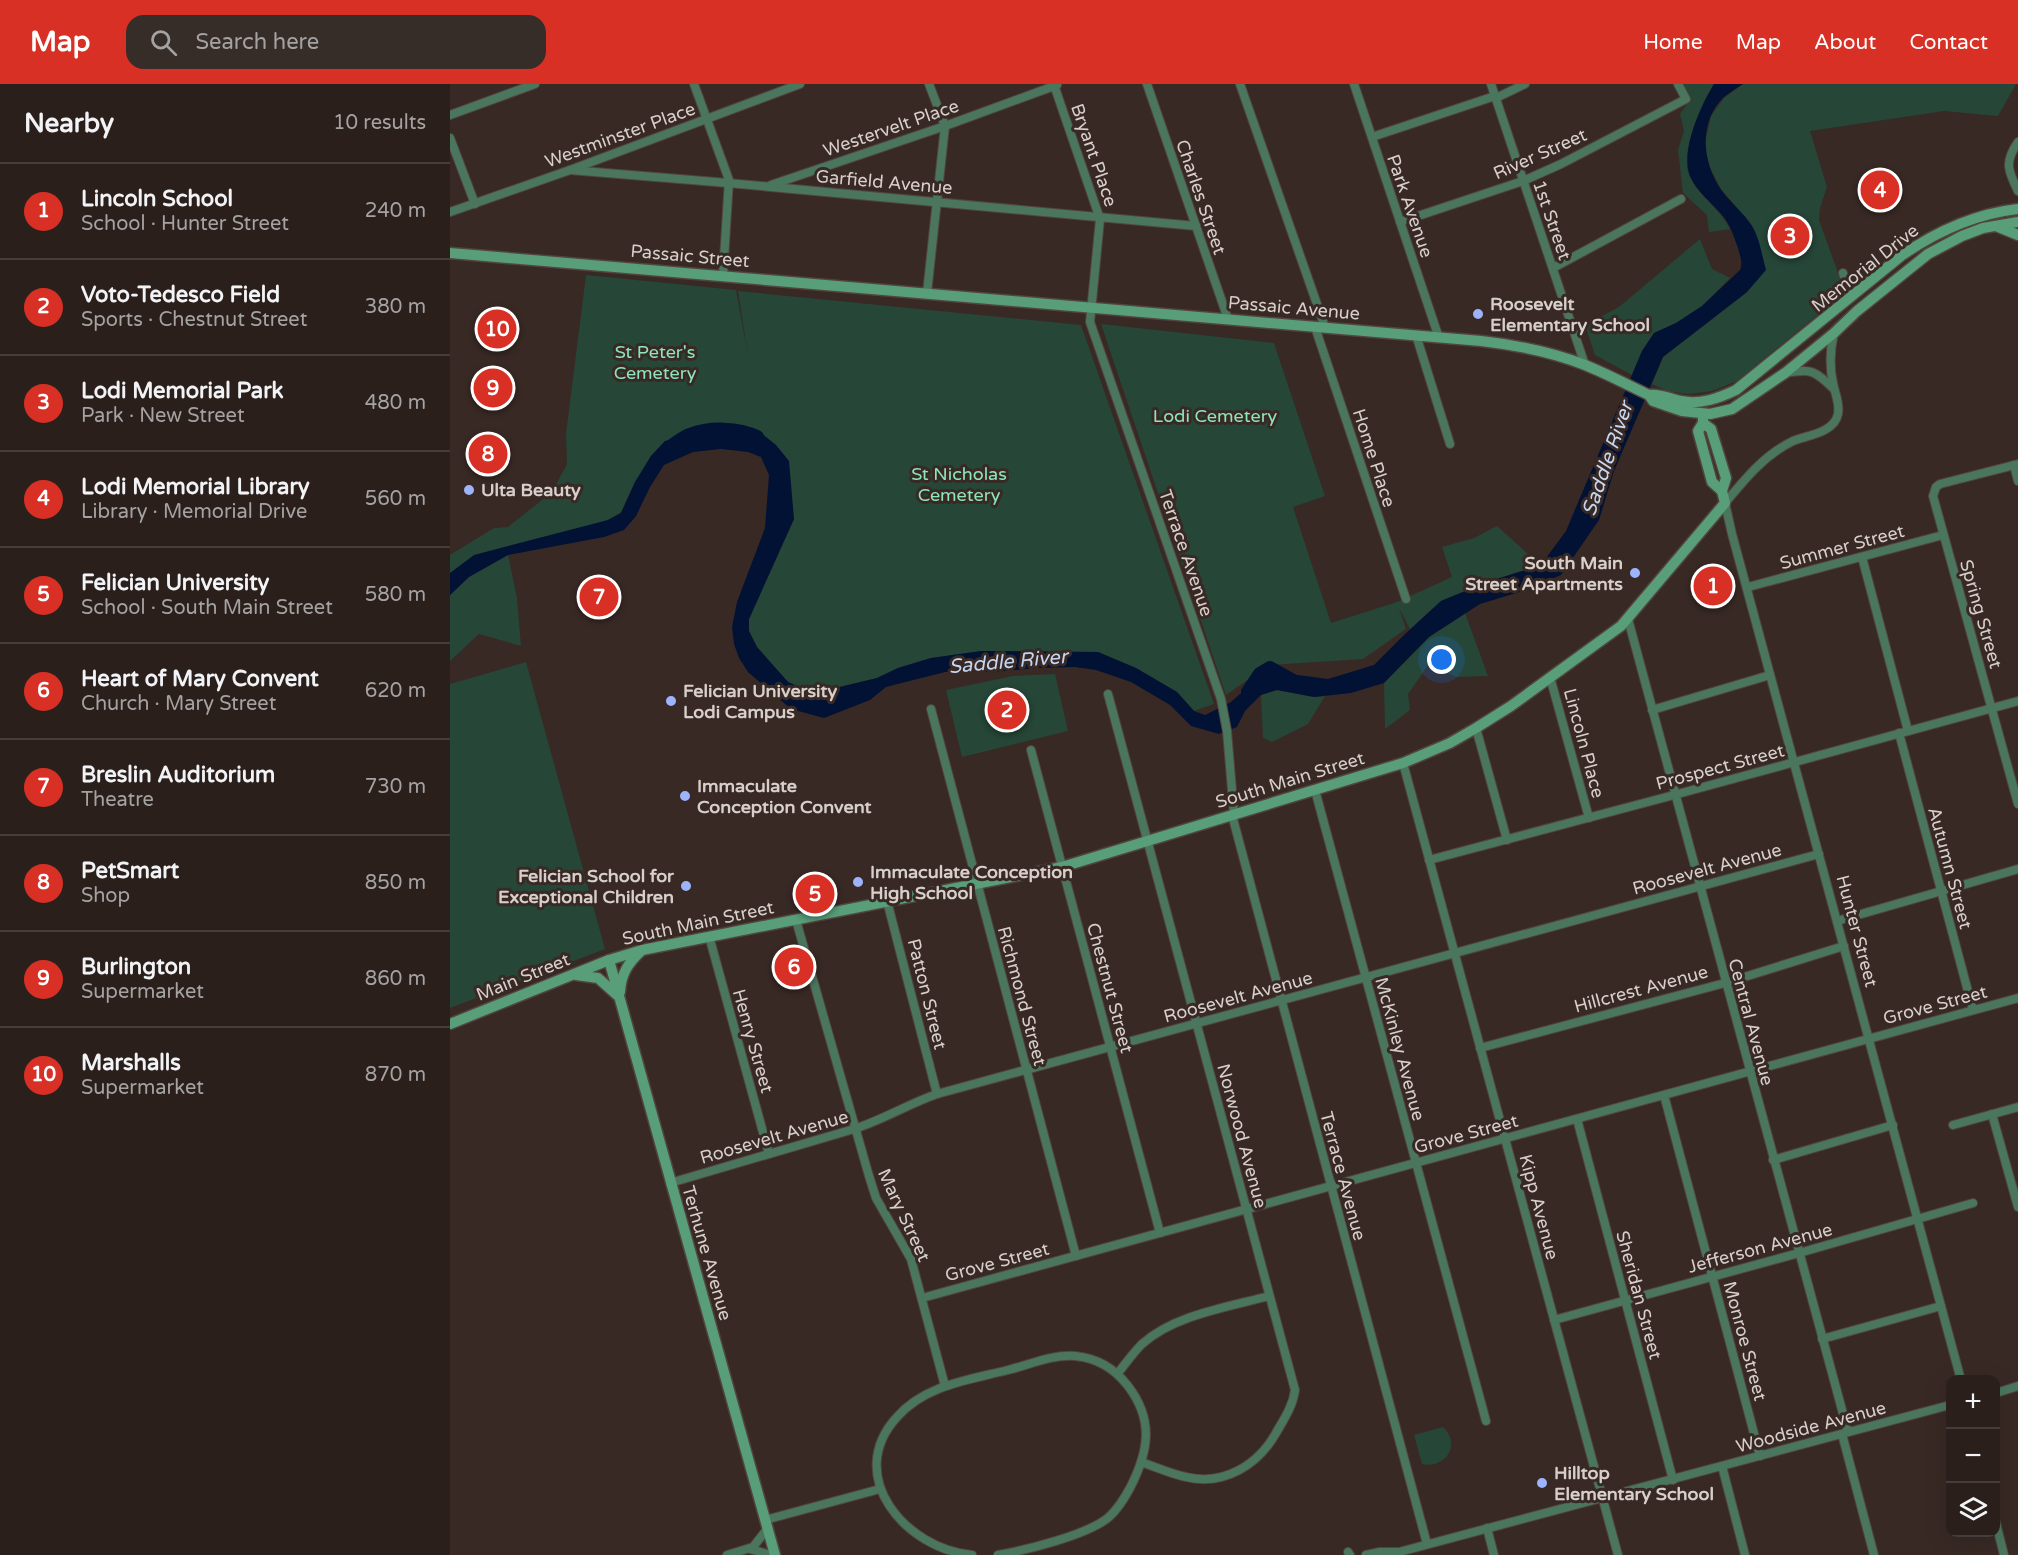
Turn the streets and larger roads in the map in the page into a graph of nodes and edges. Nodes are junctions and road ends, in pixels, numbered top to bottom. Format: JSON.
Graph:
{"nodes":[{"id":1,"x":535,"y":84,"type":"edge"},
{"id":2,"x":694,"y":84,"type":"edge"},
{"id":3,"x":800,"y":84,"type":"edge"},
{"id":4,"x":929,"y":84,"type":"edge"},
{"id":5,"x":1147,"y":84,"type":"edge"},
{"id":6,"x":1240,"y":84,"type":"edge"},
{"id":7,"x":1354,"y":84,"type":"edge"},
{"id":8,"x":1491,"y":84,"type":"edge"},
{"id":9,"x":1525,"y":84,"type":"edge"},
{"id":10,"x":1678,"y":84,"type":"edge"},
{"id":11,"x":1056,"y":85,"type":"edge"},
{"id":12,"x":1495,"y":97,"type":"junction"},
{"id":13,"x":450,"y":115,"type":"edge"},
{"id":14,"x":706,"y":119,"type":"junction"},
{"id":15,"x":945,"y":126,"type":"junction"},
{"id":16,"x":1372,"y":137,"type":"junction"},
{"id":17,"x":450,"y":138,"type":"edge"},
{"id":18,"x":2018,"y":142,"type":"edge"},
{"id":19,"x":570,"y":170,"type":"junction"},
{"id":20,"x":2015,"y":179,"type":"edge"},
{"id":21,"x":1523,"y":181,"type":"junction"},
{"id":22,"x":728,"y":183,"type":"junction"},
{"id":23,"x":767,"y":186,"type":"junction"},
{"id":24,"x":2018,"y":190,"type":"edge"},
{"id":25,"x":1682,"y":199,"type":"dead end"},
{"id":26,"x":936,"y":202,"type":"junction"},
{"id":27,"x":475,"y":204,"type":"junction"},
{"id":28,"x":2018,"y":209,"type":"edge"},
{"id":29,"x":450,"y":212,"type":"edge"},
{"id":30,"x":1100,"y":217,"type":"junction"},
{"id":31,"x":1400,"y":222,"type":"junction"},
{"id":32,"x":2018,"y":222,"type":"edge"},
{"id":33,"x":1996,"y":225,"type":"junction"},
{"id":34,"x":1196,"y":226,"type":"junction"},
{"id":35,"x":2018,"y":235,"type":"edge"},
{"id":36,"x":450,"y":253,"type":"edge"},
{"id":37,"x":1552,"y":268,"type":"junction"},
{"id":38,"x":1843,"y":273,"type":"dead end"},
{"id":39,"x":723,"y":275,"type":"junction"},
{"id":40,"x":927,"y":293,"type":"junction"},
{"id":41,"x":1851,"y":297,"type":"junction"},
{"id":42,"x":1091,"y":307,"type":"junction"},
{"id":43,"x":1228,"y":319,"type":"junction"},
{"id":44,"x":1320,"y":327,"type":"junction"},
{"id":45,"x":1834,"y":333,"type":"junction"},
{"id":46,"x":1416,"y":336,"type":"junction"},
{"id":47,"x":1439,"y":338,"type":"junction"},
{"id":48,"x":1585,"y":365,"type":"junction"},
{"id":49,"x":1785,"y":373,"type":"junction"},
{"id":50,"x":1834,"y":389,"type":"junction"},
{"id":51,"x":1651,"y":398,"type":"junction"},
{"id":52,"x":1701,"y":402,"type":"junction"},
{"id":53,"x":1703,"y":419,"type":"junction"},
{"id":54,"x":1450,"y":444,"type":"dead end"},
{"id":55,"x":2016,"y":465,"type":"edge"},
{"id":56,"x":2018,"y":481,"type":"edge"},
{"id":57,"x":1725,"y":503,"type":"junction"},
{"id":58,"x":1943,"y":535,"type":"junction"},
{"id":59,"x":1862,"y":557,"type":"junction"},
{"id":60,"x":1748,"y":587,"type":"junction"},
{"id":61,"x":1406,"y":599,"type":"dead end"},
{"id":62,"x":1628,"y":619,"type":"junction"},
{"id":63,"x":1770,"y":675,"type":"junction"},
{"id":64,"x":1550,"y":677,"type":"junction"},
{"id":65,"x":1108,"y":694,"type":"dead end"},
{"id":66,"x":2018,"y":701,"type":"edge"},
{"id":67,"x":1992,"y":708,"type":"junction"},
{"id":68,"x":931,"y":709,"type":"dead end"},
{"id":69,"x":1652,"y":710,"type":"junction"},
{"id":70,"x":1476,"y":728,"type":"junction"},
{"id":71,"x":1908,"y":731,"type":"junction"},
{"id":72,"x":1899,"y":733,"type":"junction"},
{"id":73,"x":1031,"y":750,"type":"dead end"},
{"id":74,"x":1794,"y":762,"type":"junction"},
{"id":75,"x":1403,"y":763,"type":"junction"},
{"id":76,"x":1315,"y":790,"type":"junction"},
{"id":77,"x":1674,"y":795,"type":"junction"},
{"id":78,"x":2018,"y":804,"type":"edge"},
{"id":79,"x":1233,"y":815,"type":"junction"},
{"id":80,"x":1589,"y":818,"type":"junction"},
{"id":81,"x":1507,"y":840,"type":"junction"},
{"id":82,"x":1146,"y":841,"type":"junction"},
{"id":83,"x":1819,"y":854,"type":"junction"},
{"id":84,"x":1429,"y":860,"type":"junction"},
{"id":85,"x":1062,"y":867,"type":"junction"},
{"id":86,"x":2018,"y":869,"type":"edge"},
{"id":87,"x":976,"y":884,"type":"junction"},
{"id":88,"x":1699,"y":887,"type":"junction"},
{"id":89,"x":1941,"y":891,"type":"junction"},
{"id":90,"x":887,"y":901,"type":"junction"},
{"id":91,"x":796,"y":920,"type":"junction"},
{"id":92,"x":1837,"y":921,"type":"junction"},
{"id":93,"x":709,"y":936,"type":"junction"},
{"id":94,"x":1844,"y":946,"type":"junction"},
{"id":95,"x":642,"y":950,"type":"junction"},
{"id":96,"x":1455,"y":954,"type":"junction"},
{"id":97,"x":609,"y":960,"type":"junction"},
{"id":98,"x":572,"y":975,"type":"junction"},
{"id":99,"x":1365,"y":978,"type":"junction"},
{"id":100,"x":1725,"y":983,"type":"junction"},
{"id":101,"x":619,"y":998,"type":"junction"},
{"id":102,"x":2018,"y":998,"type":"edge"},
{"id":103,"x":1280,"y":1001,"type":"junction"},
{"id":104,"x":1972,"y":1010,"type":"junction"},
{"id":105,"x":450,"y":1024,"type":"edge"},
{"id":106,"x":1196,"y":1024,"type":"junction"},
{"id":107,"x":1869,"y":1039,"type":"junction"},
{"id":108,"x":1110,"y":1047,"type":"junction"},
{"id":109,"x":1480,"y":1048,"type":"junction"},
{"id":110,"x":1027,"y":1070,"type":"junction"},
{"id":111,"x":1749,"y":1072,"type":"junction"},
{"id":112,"x":937,"y":1094,"type":"junction"},
{"id":113,"x":1664,"y":1095,"type":"junction"},
{"id":114,"x":2018,"y":1107,"type":"edge"},
{"id":115,"x":1992,"y":1114,"type":"junction"},
{"id":116,"x":1577,"y":1119,"type":"junction"},
{"id":117,"x":1893,"y":1125,"type":"junction"},
{"id":118,"x":1953,"y":1125,"type":"dead end"},
{"id":119,"x":854,"y":1129,"type":"junction"},
{"id":120,"x":1505,"y":1139,"type":"junction"},
{"id":121,"x":769,"y":1154,"type":"junction"},
{"id":122,"x":1773,"y":1160,"type":"junction"},
{"id":123,"x":1416,"y":1163,"type":"junction"},
{"id":124,"x":670,"y":1182,"type":"junction"},
{"id":125,"x":1330,"y":1187,"type":"junction"},
{"id":126,"x":1974,"y":1203,"type":"dead end"},
{"id":127,"x":2018,"y":1207,"type":"edge"},
{"id":128,"x":1246,"y":1210,"type":"junction"},
{"id":129,"x":1918,"y":1219,"type":"junction"},
{"id":130,"x":1160,"y":1233,"type":"junction"},
{"id":131,"x":1799,"y":1253,"type":"junction"},
{"id":132,"x":1076,"y":1256,"type":"junction"},
{"id":133,"x":1712,"y":1277,"type":"junction"},
{"id":134,"x":1269,"y":1296,"type":"junction"},
{"id":135,"x":922,"y":1298,"type":"junction"},
{"id":136,"x":1625,"y":1300,"type":"junction"},
{"id":137,"x":1941,"y":1306,"type":"junction"},
{"id":138,"x":1554,"y":1320,"type":"junction"},
{"id":139,"x":1822,"y":1339,"type":"junction"},
{"id":140,"x":1118,"y":1373,"type":"junction"},
{"id":141,"x":1960,"y":1375,"type":"edge"},
{"id":142,"x":945,"y":1386,"type":"junction"},
{"id":143,"x":2018,"y":1386,"type":"edge"},
{"id":144,"x":2000,"y":1391,"type":"edge"},
{"id":145,"x":1946,"y":1406,"type":"edge"},
{"id":146,"x":1486,"y":1421,"type":"dead end"},
{"id":147,"x":1845,"y":1433,"type":"junction"},
{"id":148,"x":1760,"y":1456,"type":"junction"},
{"id":149,"x":1142,"y":1462,"type":"junction"},
{"id":150,"x":1722,"y":1466,"type":"junction"},
{"id":151,"x":1673,"y":1480,"type":"junction"},
{"id":152,"x":880,"y":1489,"type":"junction"},
{"id":153,"x":1603,"y":1499,"type":"junction"},
{"id":154,"x":766,"y":1524,"type":"junction"},
{"id":155,"x":1487,"y":1528,"type":"junction"},
{"id":156,"x":1999,"y":1537,"type":"edge"},
{"id":157,"x":1427,"y":1544,"type":"junction"},
{"id":158,"x":750,"y":1549,"type":"junction"},
{"id":159,"x":1399,"y":1554,"type":"edge"},
{"id":160,"x":727,"y":1555,"type":"edge"},
{"id":161,"x":773,"y":1555,"type":"edge"},
{"id":162,"x":972,"y":1555,"type":"edge"},
{"id":163,"x":998,"y":1555,"type":"edge"},
{"id":164,"x":1366,"y":1555,"type":"edge"},
{"id":165,"x":1494,"y":1555,"type":"edge"},
{"id":166,"x":1618,"y":1555,"type":"edge"},
{"id":167,"x":1745,"y":1555,"type":"edge"},
{"id":168,"x":1874,"y":1555,"type":"edge"},
{"id":169,"x":2004,"y":1555,"type":"edge"}],
"edges":[{"from":1,"to":13,"type":"street"},
{"from":2,"to":14,"type":"street"},
{"from":3,"to":14,"type":"street","name":"Westminster Place"},
{"from":4,"to":15,"type":"street"},
{"from":5,"to":34,"type":"street","name":"Charles Street"},
{"from":6,"to":44,"type":"street","name":"Home Place"},
{"from":7,"to":16,"type":"street","name":"Park Avenue"},
{"from":8,"to":12,"type":"street","name":"1st Street"},
{"from":9,"to":12,"type":"street"},
{"from":10,"to":21,"type":"street","name":"River Street"},
{"from":11,"to":15,"type":"street","name":"Westervelt Place"},
{"from":11,"to":30,"type":"street","name":"Bryant Place"},
{"from":12,"to":16,"type":"street"},
{"from":12,"to":21,"type":"street","name":"1st Street"},
{"from":14,"to":19,"type":"street","name":"Westminster Place"},
{"from":14,"to":22,"type":"street"},
{"from":15,"to":23,"type":"street","name":"Westervelt Place"},
{"from":15,"to":26,"type":"street"},
{"from":16,"to":31,"type":"street","name":"Park Avenue"},
{"from":17,"to":27,"type":"street"},
{"from":18,"to":20,"type":"street"},
{"from":19,"to":22,"type":"street","name":"Garfield Avenue"},
{"from":19,"to":27,"type":"street","name":"Westminster Place"},
{"from":20,"to":24,"type":"street"},
{"from":21,"to":31,"type":"street","name":"River Street"},
{"from":21,"to":37,"type":"street","name":"1st Street"},
{"from":22,"to":23,"type":"street","name":"Garfield Avenue"},
{"from":22,"to":39,"type":"street"},
{"from":23,"to":26,"type":"street","name":"Garfield Avenue"},
{"from":25,"to":37,"type":"street"},
{"from":26,"to":30,"type":"street","name":"Garfield Avenue"},
{"from":26,"to":40,"type":"street"},
{"from":27,"to":29,"type":"street","name":"Westminster Place"},
{"from":28,"to":41,"type":"street","name":"Memorial Drive"},
{"from":30,"to":34,"type":"street","name":"Garfield Avenue"},
{"from":30,"to":42,"type":"street","name":"Bryant Place"},
{"from":31,"to":47,"type":"street","name":"Park Avenue"},
{"from":32,"to":33,"type":"street","name":"Memorial Drive"},
{"from":33,"to":35,"type":"street"},
{"from":33,"to":45,"type":"street","name":"Memorial Drive"},
{"from":34,"to":43,"type":"street","name":"Charles Street"},
{"from":36,"to":39,"type":"street","name":"Passaic Street"},
{"from":37,"to":48,"type":"street","name":"1st Street"},
{"from":38,"to":41,"type":"street"},
{"from":39,"to":40,"type":"street","name":"Passaic Street"},
{"from":40,"to":42,"type":"street","name":"Passaic Avenue"},
{"from":41,"to":52,"type":"street","name":"Memorial Drive"},
{"from":42,"to":43,"type":"street","name":"Passaic Avenue"},
{"from":42,"to":79,"type":"street","name":"Terrace Avenue"},
{"from":43,"to":44,"type":"street","name":"Passaic Avenue"},
{"from":44,"to":46,"type":"street","name":"Passaic Avenue"},
{"from":44,"to":61,"type":"street","name":"Home Place"},
{"from":45,"to":49,"type":"street","name":"Memorial Drive"},
{"from":45,"to":50,"type":"street","name":"South Main Street"},
{"from":46,"to":47,"type":"street","name":"Passaic Avenue"},
{"from":46,"to":54,"type":"street"},
{"from":47,"to":48,"type":"street","name":"Passaic Avenue"},
{"from":48,"to":51,"type":"street","name":"Passaic Avenue"},
{"from":49,"to":50,"type":"street"},
{"from":49,"to":53,"type":"street","name":"Memorial Drive"},
{"from":50,"to":57,"type":"street","name":"South Main Street"},
{"from":51,"to":52,"type":"street"},
{"from":51,"to":53,"type":"street"},
{"from":52,"to":53,"type":"street","name":"Hunter Street"},
{"from":53,"to":57,"type":"street","name":"Hunter Street"},
{"from":55,"to":56,"type":"street"},
{"from":55,"to":58,"type":"street","name":"Spring Street"},
{"from":57,"to":60,"type":"street","name":"Hunter Street"},
{"from":57,"to":62,"type":"street","name":"South Main Street"},
{"from":58,"to":59,"type":"street","name":"Summer Street"},
{"from":58,"to":67,"type":"street","name":"Spring Street"},
{"from":59,"to":60,"type":"street","name":"Summer Street"},
{"from":59,"to":71,"type":"street"},
{"from":60,"to":63,"type":"street","name":"Hunter Street"},
{"from":62,"to":64,"type":"street","name":"South Main Street"},
{"from":62,"to":69,"type":"street","name":"Central Avenue"},
{"from":63,"to":69,"type":"street"},
{"from":63,"to":74,"type":"street","name":"Hunter Street"},
{"from":64,"to":70,"type":"street","name":"South Main Street"},
{"from":64,"to":80,"type":"street","name":"Lincoln Place"},
{"from":65,"to":82,"type":"street","name":"Norwood Avenue"},
{"from":66,"to":67,"type":"street","name":"Prospect Street"},
{"from":67,"to":71,"type":"street","name":"Prospect Street"},
{"from":67,"to":78,"type":"street","name":"Spring Street"},
{"from":68,"to":87,"type":"street","name":"Richmond Street"},
{"from":69,"to":77,"type":"street","name":"Central Avenue"},
{"from":70,"to":75,"type":"street","name":"South Main Street"},
{"from":70,"to":81,"type":"street"},
{"from":71,"to":72,"type":"street","name":"Prospect Street"},
{"from":72,"to":74,"type":"street","name":"Prospect Street"},
{"from":72,"to":89,"type":"street","name":"Autumn Street"},
{"from":73,"to":85,"type":"street","name":"Chestnut Street"},
{"from":74,"to":77,"type":"street","name":"Prospect Street"},
{"from":74,"to":83,"type":"street","name":"Hunter Street"},
{"from":75,"to":76,"type":"street","name":"South Main Street"},
{"from":75,"to":84,"type":"street","name":"Kipp Avenue"},
{"from":76,"to":79,"type":"street","name":"South Main Street"},
{"from":76,"to":99,"type":"street","name":"McKinley Avenue"},
{"from":77,"to":80,"type":"street","name":"Prospect Street"},
{"from":77,"to":88,"type":"street","name":"Central Avenue"},
{"from":79,"to":82,"type":"street","name":"South Main Street"},
{"from":79,"to":103,"type":"street","name":"Terrace Avenue"},
{"from":80,"to":81,"type":"street","name":"Prospect Street"},
{"from":81,"to":84,"type":"street","name":"Prospect Street"},
{"from":82,"to":85,"type":"street","name":"South Main Street"},
{"from":82,"to":106,"type":"street","name":"Norwood Avenue"},
{"from":83,"to":88,"type":"street","name":"Roosevelt Avenue"},
{"from":83,"to":92,"type":"street","name":"Hunter Street"},
{"from":84,"to":96,"type":"street","name":"Kipp Avenue"},
{"from":85,"to":87,"type":"street","name":"South Main Street"},
{"from":85,"to":108,"type":"street","name":"Chestnut Street"},
{"from":86,"to":89,"type":"street"},
{"from":87,"to":90,"type":"street","name":"South Main Street"},
{"from":87,"to":110,"type":"street","name":"Richmond Street"},
{"from":88,"to":96,"type":"street","name":"Roosevelt Avenue"},
{"from":88,"to":100,"type":"street","name":"Central Avenue"},
{"from":89,"to":92,"type":"street"},
{"from":89,"to":104,"type":"street","name":"Autumn Street"},
{"from":90,"to":91,"type":"street","name":"South Main Street"},
{"from":90,"to":112,"type":"street","name":"Patton Street"},
{"from":91,"to":93,"type":"street","name":"South Main Street"},
{"from":91,"to":119,"type":"street","name":"Mary Street"},
{"from":92,"to":94,"type":"street","name":"Hunter Street"},
{"from":93,"to":95,"type":"street","name":"South Main Street"},
{"from":93,"to":121,"type":"street","name":"Henry Street"},
{"from":94,"to":100,"type":"street","name":"Hillcrest Avenue"},
{"from":94,"to":107,"type":"street","name":"Hunter Street"},
{"from":95,"to":97,"type":"street","name":"South Main Street"},
{"from":95,"to":101,"type":"street"},
{"from":96,"to":99,"type":"street","name":"Roosevelt Avenue"},
{"from":96,"to":109,"type":"street","name":"Kipp Avenue"},
{"from":97,"to":98,"type":"street","name":"Main Street"},
{"from":97,"to":101,"type":"street","name":"Terhune Avenue"},
{"from":98,"to":101,"type":"street"},
{"from":98,"to":105,"type":"street","name":"Main Street"},
{"from":99,"to":103,"type":"street","name":"Roosevelt Avenue"},
{"from":99,"to":123,"type":"street","name":"McKinley Avenue"},
{"from":100,"to":109,"type":"street","name":"Hillcrest Avenue"},
{"from":100,"to":111,"type":"street","name":"Central Avenue"},
{"from":101,"to":124,"type":"street","name":"Terhune Avenue"},
{"from":102,"to":104,"type":"street","name":"Grove Street"},
{"from":103,"to":106,"type":"street","name":"Roosevelt Avenue"},
{"from":103,"to":125,"type":"street","name":"Terrace Avenue"},
{"from":104,"to":107,"type":"street","name":"Grove Street"},
{"from":106,"to":108,"type":"street","name":"Roosevelt Avenue"},
{"from":106,"to":128,"type":"street","name":"Norwood Avenue"},
{"from":107,"to":111,"type":"street","name":"Grove Street"},
{"from":107,"to":117,"type":"street","name":"Hunter Street"},
{"from":108,"to":110,"type":"street","name":"Roosevelt Avenue"},
{"from":108,"to":130,"type":"street","name":"Chestnut Street"},
{"from":109,"to":120,"type":"street","name":"Kipp Avenue"},
{"from":110,"to":112,"type":"street","name":"Roosevelt Avenue"},
{"from":110,"to":132,"type":"street","name":"Richmond Street"},
{"from":111,"to":113,"type":"street","name":"Grove Street"},
{"from":111,"to":122,"type":"street","name":"Central Avenue"},
{"from":112,"to":119,"type":"street","name":"Roosevelt Avenue"},
{"from":113,"to":116,"type":"street","name":"Grove Street"},
{"from":113,"to":133,"type":"street","name":"Monroe Street"},
{"from":114,"to":115,"type":"street"},
{"from":115,"to":118,"type":"street"},
{"from":115,"to":127,"type":"street"},
{"from":116,"to":120,"type":"street","name":"Grove Street"},
{"from":116,"to":136,"type":"street","name":"Sheridan Street"},
{"from":117,"to":122,"type":"street"},
{"from":117,"to":129,"type":"street","name":"Hunter Street"},
{"from":119,"to":121,"type":"street","name":"Roosevelt Avenue"},
{"from":119,"to":135,"type":"street","name":"Mary Street"},
{"from":120,"to":123,"type":"street","name":"Grove Street"},
{"from":120,"to":138,"type":"street","name":"Kipp Avenue"},
{"from":121,"to":124,"type":"street","name":"Roosevelt Avenue"},
{"from":122,"to":131,"type":"street","name":"Central Avenue"},
{"from":123,"to":125,"type":"street","name":"Grove Street"},
{"from":123,"to":146,"type":"street","name":"McKinley Avenue"},
{"from":124,"to":154,"type":"street","name":"Terhune Avenue"},
{"from":125,"to":128,"type":"street","name":"Grove Street"},
{"from":125,"to":157,"type":"street","name":"Terrace Avenue"},
{"from":126,"to":129,"type":"street","name":"Jefferson Avenue"},
{"from":128,"to":130,"type":"street","name":"Grove Street"},
{"from":128,"to":134,"type":"street","name":"Norwood Avenue"},
{"from":129,"to":131,"type":"street","name":"Jefferson Avenue"},
{"from":129,"to":137,"type":"street","name":"Hunter Street"},
{"from":130,"to":132,"type":"street","name":"Grove Street"},
{"from":131,"to":133,"type":"street","name":"Jefferson Avenue"},
{"from":131,"to":139,"type":"street","name":"Central Avenue"},
{"from":132,"to":135,"type":"street","name":"Grove Street"},
{"from":133,"to":136,"type":"street","name":"Jefferson Avenue"},
{"from":133,"to":148,"type":"street","name":"Monroe Street"},
{"from":134,"to":140,"type":"street"},
{"from":134,"to":149,"type":"street","name":"Norwood Avenue"},
{"from":135,"to":142,"type":"street","name":"Mary Street"},
{"from":136,"to":138,"type":"street","name":"Jefferson Avenue"},
{"from":136,"to":151,"type":"street","name":"Sheridan Street"},
{"from":137,"to":139,"type":"street"},
{"from":137,"to":141,"type":"street","name":"Hunter Street"},
{"from":138,"to":153,"type":"street","name":"Kipp Avenue"},
{"from":139,"to":147,"type":"street","name":"Central Avenue"},
{"from":140,"to":142,"type":"street"},
{"from":140,"to":149,"type":"street"},
{"from":142,"to":152,"type":"street"},
{"from":143,"to":144,"type":"street"},
{"from":145,"to":147,"type":"street","name":"Woodside Avenue"},
{"from":147,"to":148,"type":"street","name":"Woodside Avenue"},
{"from":147,"to":168,"type":"street","name":"Central Avenue"},
{"from":148,"to":150,"type":"street","name":"Woodside Avenue"},
{"from":149,"to":163,"type":"street"},
{"from":150,"to":151,"type":"street","name":"Woodside Avenue"},
{"from":150,"to":167,"type":"street"},
{"from":151,"to":153,"type":"street","name":"Woodside Avenue"},
{"from":152,"to":154,"type":"street"},
{"from":152,"to":162,"type":"street"},
{"from":153,"to":155,"type":"street","name":"Woodside Avenue"},
{"from":153,"to":166,"type":"street","name":"Kipp Avenue"},
{"from":154,"to":158,"type":"street"},
{"from":154,"to":161,"type":"street","name":"Terhune Avenue"},
{"from":155,"to":157,"type":"street","name":"Woodside Avenue"},
{"from":155,"to":165,"type":"street"},
{"from":156,"to":169,"type":"street"},
{"from":157,"to":159,"type":"street","name":"Woodside Avenue"},
{"from":158,"to":160,"type":"street"},
{"from":158,"to":161,"type":"street"},
{"from":159,"to":164,"type":"street","name":"Woodside Avenue"}]}
